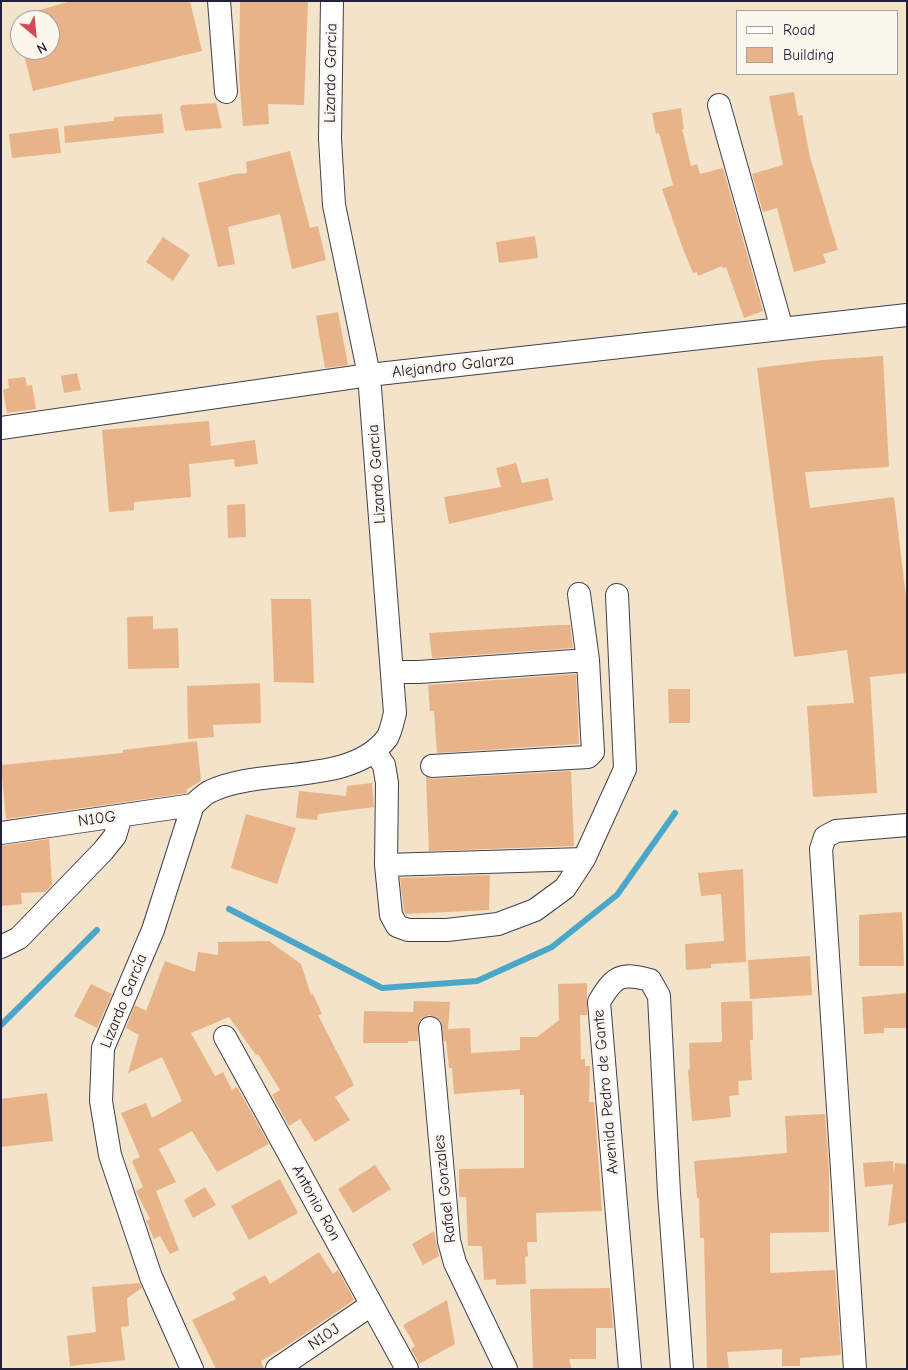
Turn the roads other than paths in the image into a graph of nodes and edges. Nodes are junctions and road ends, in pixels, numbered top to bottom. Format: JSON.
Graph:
{"nodes":[{"id":1,"x":219,"y":1,"type":"edge"},
{"id":2,"x":332,"y":1,"type":"edge"},
{"id":3,"x":226,"y":92,"type":"dead end"},
{"id":4,"x":719,"y":105,"type":"dead end"},
{"id":5,"x":907,"y":315,"type":"edge"},
{"id":6,"x":782,"y":329,"type":"junction"},
{"id":7,"x":369,"y":375,"type":"junction"},
{"id":8,"x":1,"y":428,"type":"edge"},
{"id":9,"x":579,"y":594,"type":"dead end"},
{"id":10,"x":617,"y":595,"type":"dead end"},
{"id":11,"x":588,"y":660,"type":"junction"},
{"id":12,"x":392,"y":672,"type":"junction"},
{"id":13,"x":374,"y":751,"type":"junction"},
{"id":14,"x":432,"y":766,"type":"dead end"},
{"id":15,"x":193,"y":805,"type":"junction"},
{"id":16,"x":121,"y":816,"type":"junction"},
{"id":17,"x":907,"y":825,"type":"edge"},
{"id":18,"x":1,"y":832,"type":"edge"},
{"id":19,"x":584,"y":859,"type":"junction"},
{"id":20,"x":386,"y":865,"type":"junction"},
{"id":21,"x":1,"y":947,"type":"edge"},
{"id":22,"x":430,"y":1028,"type":"dead end"},
{"id":23,"x":225,"y":1037,"type":"dead end"},
{"id":24,"x":371,"y":1305,"type":"junction"},
{"id":25,"x":192,"y":1369,"type":"edge"},
{"id":26,"x":277,"y":1369,"type":"edge"},
{"id":27,"x":407,"y":1369,"type":"edge"},
{"id":28,"x":506,"y":1369,"type":"edge"},
{"id":29,"x":630,"y":1369,"type":"edge"},
{"id":30,"x":682,"y":1369,"type":"edge"},
{"id":31,"x":855,"y":1369,"type":"edge"}],
"edges":[{"from":1,"to":3,"type":"street"},
{"from":2,"to":7,"type":"street","name":"Lizardo Garcia"},
{"from":4,"to":6,"type":"street"},
{"from":5,"to":6,"type":"street","name":"Alejandro Galarza"},
{"from":6,"to":7,"type":"street","name":"Alejandro Galarza"},
{"from":7,"to":8,"type":"street","name":"Alejandro Galarza"},
{"from":7,"to":12,"type":"street","name":"Lizardo Garcia"},
{"from":9,"to":11,"type":"street"},
{"from":10,"to":19,"type":"street"},
{"from":11,"to":12,"type":"street"},
{"from":11,"to":14,"type":"street"},
{"from":12,"to":13,"type":"street","name":"Lizardo Garcia"},
{"from":13,"to":15,"type":"street","name":"Lizardo Garcia"},
{"from":13,"to":20,"type":"street"},
{"from":15,"to":16,"type":"street","name":"N10G"},
{"from":15,"to":25,"type":"street","name":"Lizardo García"},
{"from":16,"to":18,"type":"street","name":"N10G"},
{"from":16,"to":21,"type":"street"},
{"from":17,"to":31,"type":"street"},
{"from":19,"to":20,"type":"street"},
{"from":19,"to":20,"type":"street"},
{"from":22,"to":28,"type":"street","name":"Rafael Gonzales"},
{"from":23,"to":24,"type":"street","name":"Antonio Ron"},
{"from":24,"to":26,"type":"street","name":"N10J"},
{"from":24,"to":27,"type":"street","name":"Antonio Ron"},
{"from":29,"to":30,"type":"street","name":"Avenida Pedro de Gante"}]}
